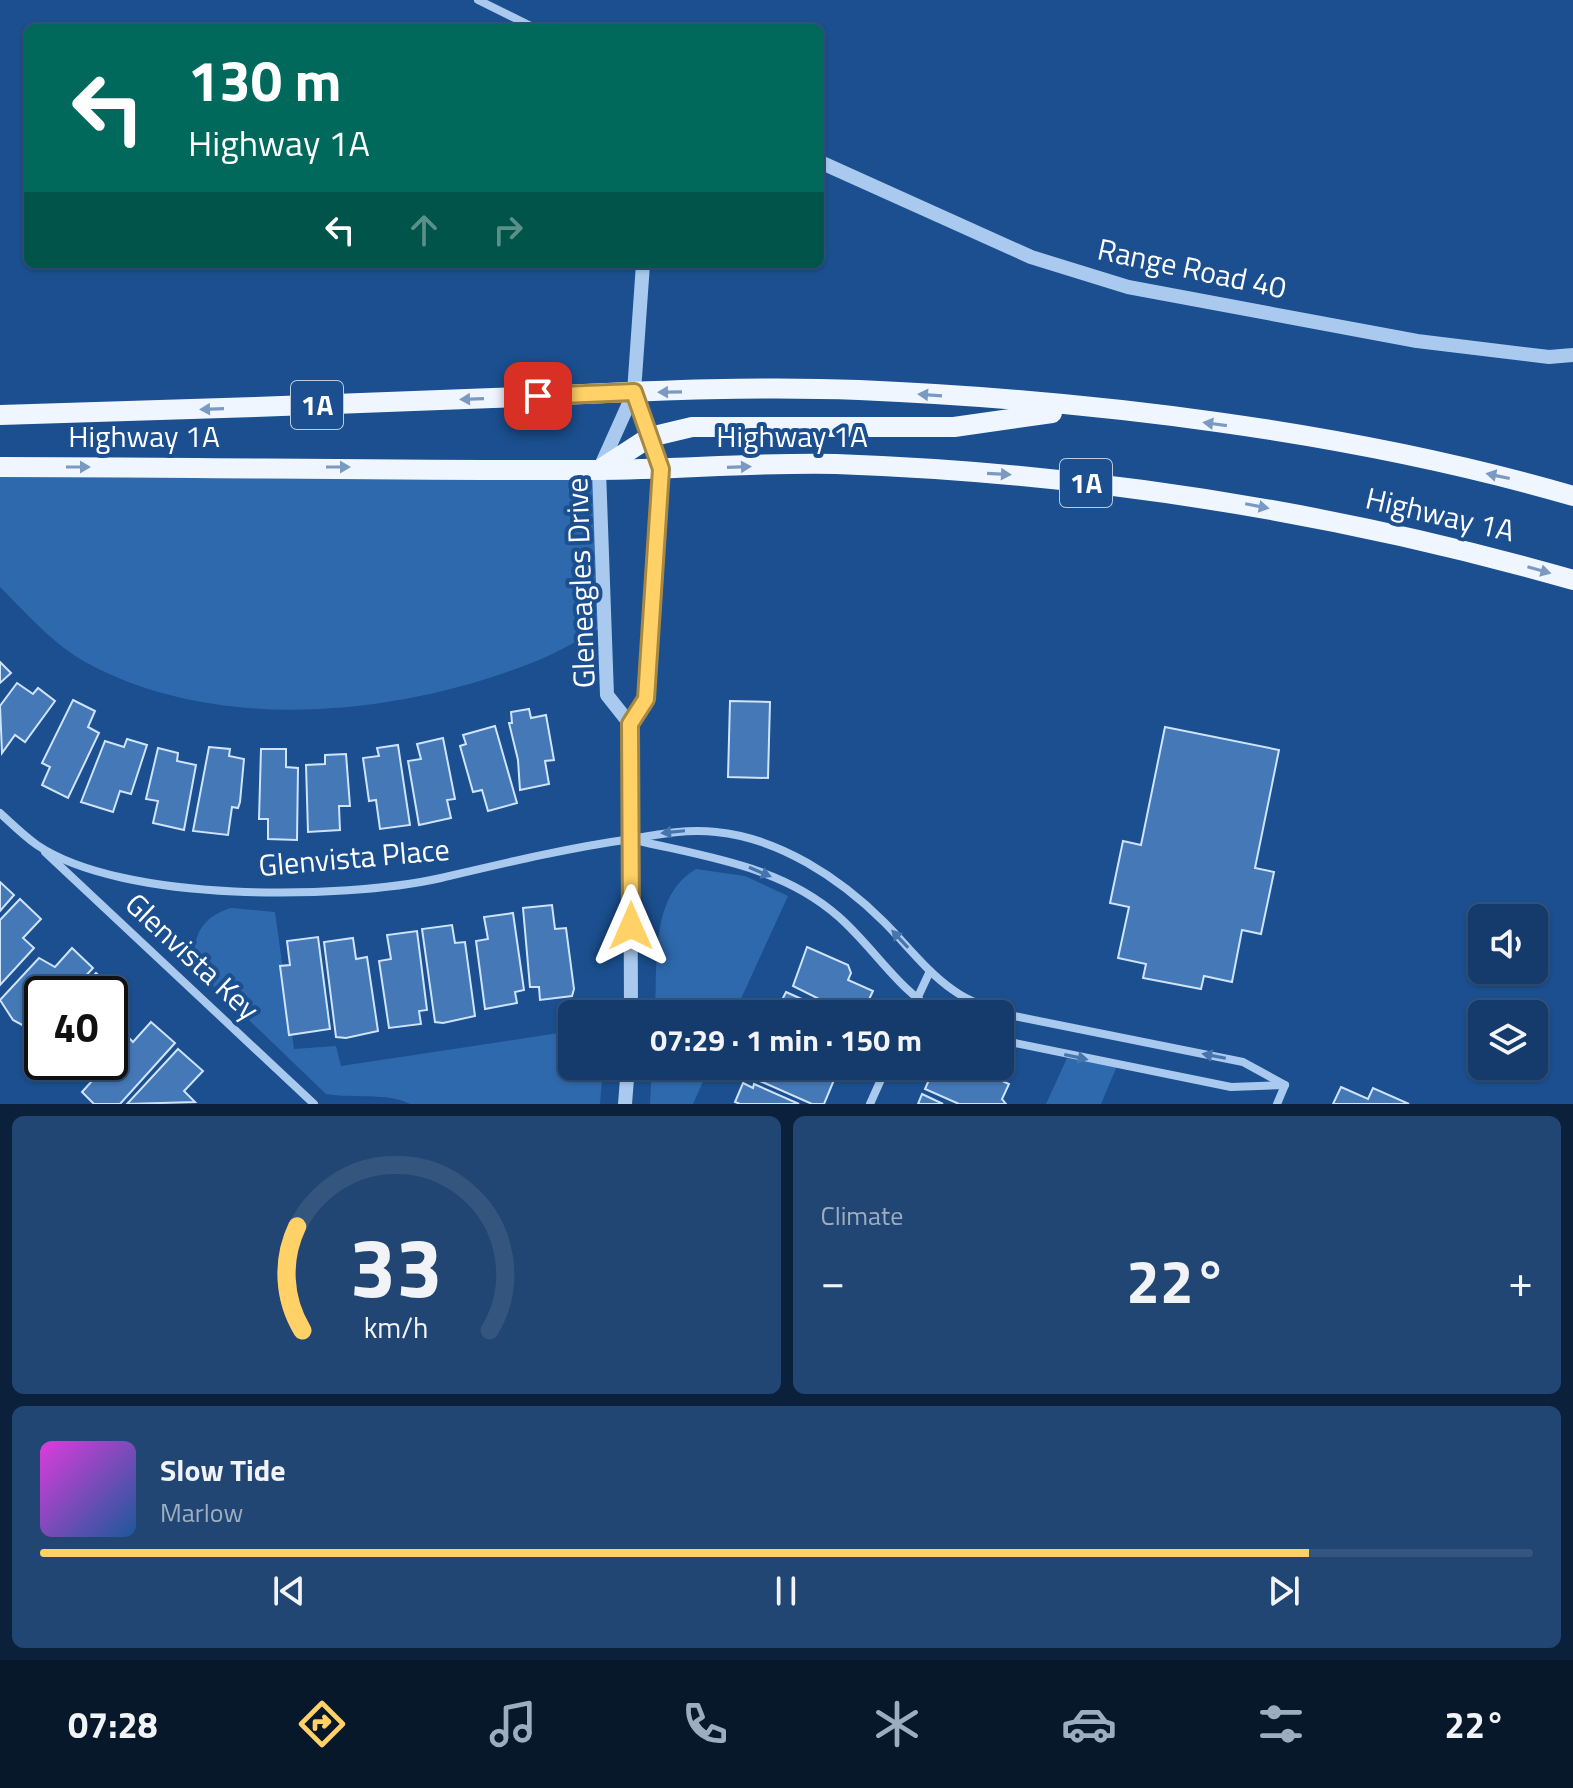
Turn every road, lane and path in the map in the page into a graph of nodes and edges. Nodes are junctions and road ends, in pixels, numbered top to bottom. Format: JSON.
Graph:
{"nodes":[{"id":1,"x":478,"y":0,"type":"edge"},
{"id":2,"x":527,"y":24,"type":"edge"},
{"id":3,"x":824,"y":164,"type":"edge"},
{"id":4,"x":643,"y":268,"type":"edge"},
{"id":5,"x":1573,"y":355,"type":"edge"},
{"id":6,"x":634,"y":392,"type":"junction"},
{"id":7,"x":1091,"y":408,"type":"junction"},
{"id":8,"x":0,"y":415,"type":"edge"},
{"id":9,"x":650,"y":437,"type":"junction"},
{"id":10,"x":0,"y":467,"type":"edge"},
{"id":11,"x":661,"y":469,"type":"junction"},
{"id":12,"x":599,"y":470,"type":"junction"},
{"id":13,"x":1573,"y":496,"type":"edge"},
{"id":14,"x":1573,"y":580,"type":"edge"},
{"id":15,"x":630,"y":724,"type":"junction"},
{"id":16,"x":0,"y":813,"type":"edge"},
{"id":17,"x":631,"y":839,"type":"junction"},
{"id":18,"x":38,"y":846,"type":"junction"},
{"id":19,"x":930,"y":971,"type":"junction"},
{"id":20,"x":631,"y":1000,"type":"edge"},
{"id":21,"x":916,"y":1000,"type":"joint"},
{"id":22,"x":1014,"y":1043,"type":"edge"},
{"id":23,"x":627,"y":1080,"type":"edge"},
{"id":24,"x":881,"y":1080,"type":"edge"},
{"id":25,"x":1285,"y":1085,"type":"junction"},
{"id":26,"x":314,"y":1104,"type":"edge"},
{"id":27,"x":625,"y":1104,"type":"edge"},
{"id":28,"x":870,"y":1104,"type":"edge"},
{"id":29,"x":1277,"y":1104,"type":"edge"}],
"edges":[{"from":1,"to":2,"type":"street"},
{"from":3,"to":5,"type":"street","name":"Range Road 40"},
{"from":4,"to":6,"type":"street","name":"Gleneagles Drive"},
{"from":7,"to":6,"type":"main road","name":"Highway 1A","number":"1A","one_way":true},
{"from":6,"to":8,"type":"main road","name":"Highway 1A","number":"1A","one_way":true},
{"from":6,"to":9,"type":"street","name":"Gleneagles Drive"},
{"from":6,"to":12,"type":"street","name":"Gleneagles Drive"},
{"from":7,"to":9,"type":"main road"},
{"from":13,"to":7,"type":"main road","name":"Highway 1A","number":"1A","one_way":true},
{"from":9,"to":11,"type":"street","name":"Gleneagles Drive"},
{"from":9,"to":12,"type":"main road"},
{"from":10,"to":12,"type":"main road","name":"Highway 1A","number":"1A","one_way":true},
{"from":11,"to":12,"type":"main road","name":"Highway 1A","number":"1A"},
{"from":11,"to":14,"type":"main road","name":"Highway 1A","number":"1A","one_way":true},
{"from":11,"to":15,"type":"street","name":"Gleneagles Drive"},
{"from":12,"to":15,"type":"street","name":"Gleneagles Drive"},
{"from":15,"to":17,"type":"street","name":"Gleneagles Drive"},
{"from":16,"to":18,"type":"street","name":"Glenvista Place"},
{"from":17,"to":18,"type":"street","name":"Glenvista Place"},
{"from":19,"to":17,"type":"street","one_way":true},
{"from":17,"to":20,"type":"street","name":"Gleneagles Drive"},
{"from":17,"to":21,"type":"street","one_way":true},
{"from":18,"to":26,"type":"street","name":"Glenvista Key"},
{"from":19,"to":21,"type":"street"},
{"from":25,"to":19,"type":"street","one_way":true},
{"from":22,"to":25,"type":"street","one_way":true},
{"from":23,"to":27,"type":"street"},
{"from":24,"to":28,"type":"street"},
{"from":25,"to":29,"type":"street"}]}
